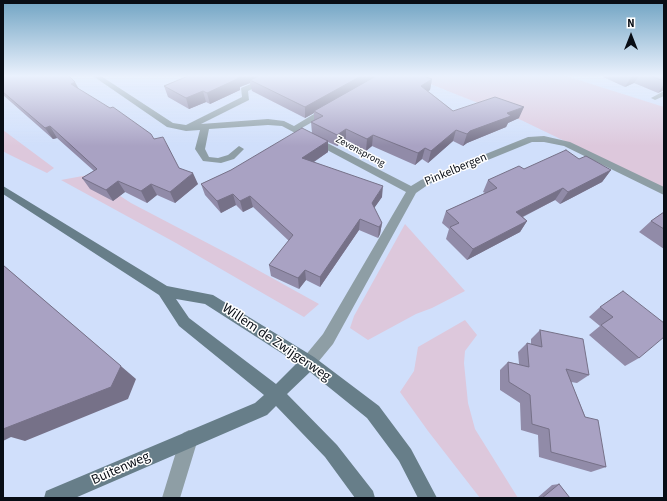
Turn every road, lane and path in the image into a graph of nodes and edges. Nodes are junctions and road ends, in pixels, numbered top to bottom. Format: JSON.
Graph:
{"nodes":[{"id":1,"x":132,"y":99,"type":"edge"},
{"id":2,"x":243,"y":99,"type":"edge"},
{"id":3,"x":335,"y":106,"type":"edge"},
{"id":4,"x":205,"y":127,"type":"junction"},
{"id":5,"x":186,"y":128,"type":"junction"},
{"id":6,"x":296,"y":128,"type":"junction"},
{"id":7,"x":239,"y":150,"type":"dead end"},
{"id":8,"x":3,"y":189,"type":"edge"},
{"id":9,"x":412,"y":191,"type":"junction"},
{"id":10,"x":664,"y":191,"type":"edge"},
{"id":11,"x":164,"y":291,"type":"junction"},
{"id":12,"x":309,"y":362,"type":"junction"},
{"id":13,"x":276,"y":394,"type":"junction"},
{"id":14,"x":189,"y":439,"type":"junction"},
{"id":15,"x":53,"y":498,"type":"edge"},
{"id":16,"x":171,"y":498,"type":"edge"},
{"id":17,"x":366,"y":498,"type":"edge"},
{"id":18,"x":428,"y":498,"type":"edge"}],
"edges":[{"from":1,"to":5,"type":"street","name":"Zevensprong"},
{"from":2,"to":5,"type":"street"},
{"from":3,"to":6,"type":"street"},
{"from":4,"to":5,"type":"street","name":"Zevensprong"},
{"from":4,"to":6,"type":"street","name":"Zevensprong"},
{"from":4,"to":7,"type":"street"},
{"from":6,"to":9,"type":"street","name":"Zevensprong"},
{"from":8,"to":11,"type":"main road","name":"Willem de Zwijgerweg"},
{"from":9,"to":10,"type":"street","name":"Pinkelbergen"},
{"from":9,"to":12,"type":"street","name":"Pinkelbergen"},
{"from":11,"to":12,"type":"main road","name":"Willem de Zwijgerweg"},
{"from":11,"to":13,"type":"main road","name":"Willem de Zwijgerweg"},
{"from":12,"to":13,"type":"main road","name":"Buitenweg"},
{"from":12,"to":18,"type":"main road","name":"Willem de Zwijgerweg"},
{"from":13,"to":14,"type":"main road","name":"Buitenweg"},
{"from":13,"to":17,"type":"main road","name":"Willem de Zwijgerweg"},
{"from":14,"to":15,"type":"main road","name":"Buitenweg"},
{"from":14,"to":16,"type":"street"}]}
